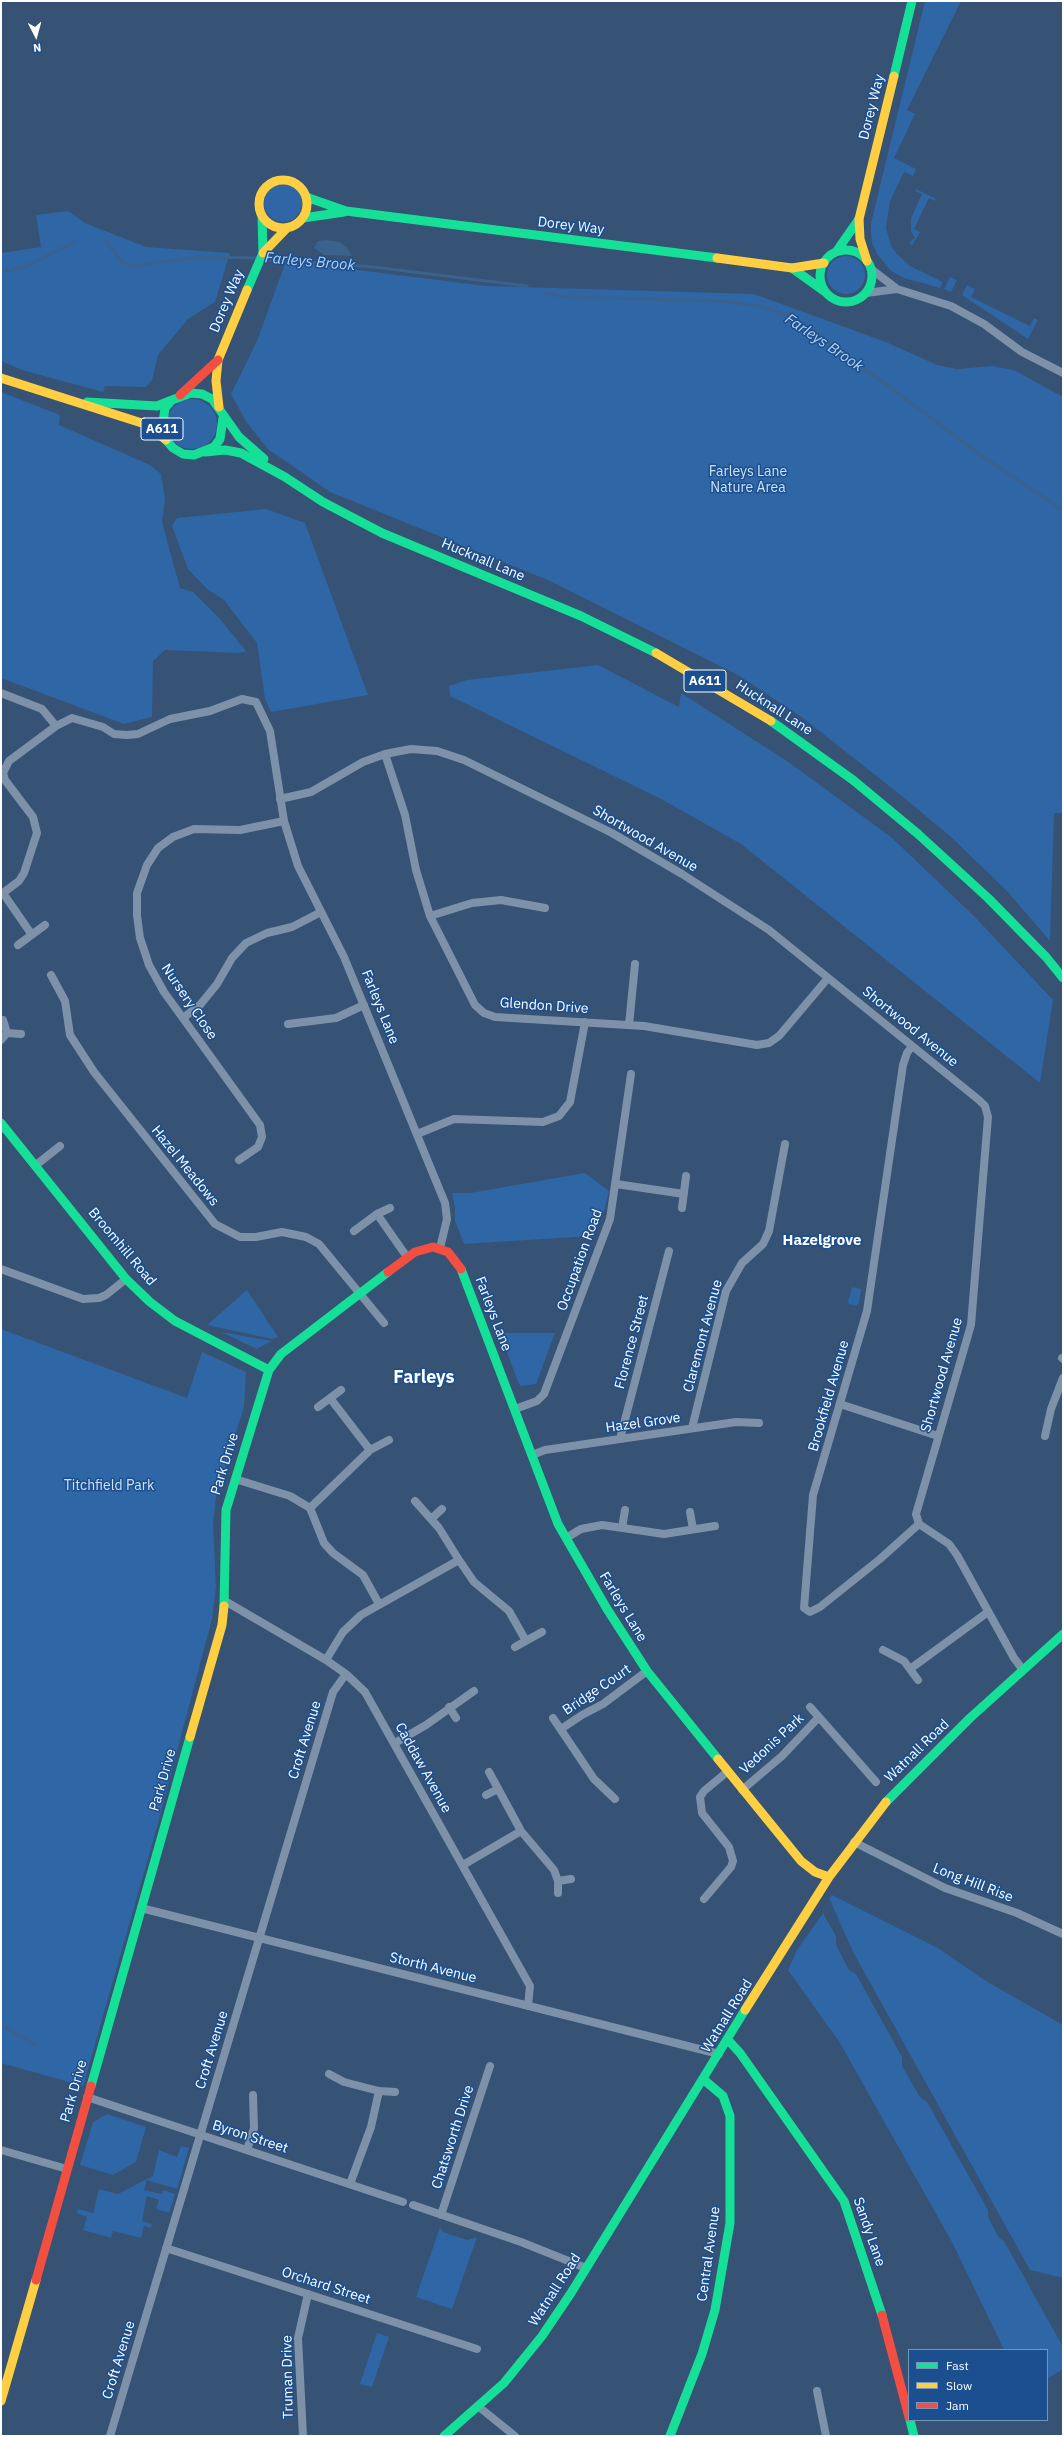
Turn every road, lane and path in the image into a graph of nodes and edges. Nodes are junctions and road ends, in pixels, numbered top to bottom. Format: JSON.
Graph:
{"nodes":[{"id":1,"x":912,"y":1,"type":"edge"},
{"id":2,"x":306,"y":197,"type":"junction"},
{"id":3,"x":346,"y":211,"type":"junction"},
{"id":4,"x":262,"y":217,"type":"junction"},
{"id":5,"x":303,"y":218,"type":"junction"},
{"id":6,"x":859,"y":219,"type":"junction"},
{"id":7,"x":287,"y":228,"type":"junction"},
{"id":8,"x":836,"y":252,"type":"junction"},
{"id":9,"x":263,"y":253,"type":"junction"},
{"id":10,"x":824,"y":263,"type":"junction"},
{"id":11,"x":869,"y":265,"type":"junction"},
{"id":12,"x":792,"y":268,"type":"junction"},
{"id":13,"x":897,"y":289,"type":"junction"},
{"id":14,"x":866,"y":292,"type":"junction"},
{"id":15,"x":828,"y":294,"type":"junction"},
{"id":16,"x":218,"y":360,"type":"junction"},
{"id":17,"x":1063,"y":373,"type":"edge"},
{"id":18,"x":1,"y":378,"type":"edge"},
{"id":19,"x":176,"y":397,"type":"junction"},
{"id":20,"x":81,"y":402,"type":"junction"},
{"id":21,"x":219,"y":407,"type":"junction"},
{"id":22,"x":223,"y":418,"type":"junction"},
{"id":23,"x":166,"y":440,"type":"junction"},
{"id":24,"x":205,"y":452,"type":"junction"},
{"id":25,"x":285,"y":477,"type":"junction"},
{"id":26,"x":1,"y":693,"type":"edge"},
{"id":27,"x":56,"y":726,"type":"junction"},
{"id":28,"x":385,"y":754,"type":"junction"},
{"id":29,"x":3,"y":782,"type":"edge"},
{"id":30,"x":280,"y":798,"type":"junction"},
{"id":31,"x":284,"y":821,"type":"junction"},
{"id":32,"x":545,"y":908,"type":"dead end"},
{"id":33,"x":321,"y":912,"type":"junction"},
{"id":34,"x":430,"y":916,"type":"junction"},
{"id":35,"x":45,"y":926,"type":"dead end"},
{"id":36,"x":32,"y":935,"type":"junction"},
{"id":37,"x":18,"y":945,"type":"dead end"},
{"id":38,"x":635,"y":964,"type":"dead end"},
{"id":39,"x":51,"y":975,"type":"dead end"},
{"id":40,"x":828,"y":978,"type":"junction"},
{"id":41,"x":1063,"y":978,"type":"edge"},
{"id":42,"x":364,"y":1005,"type":"junction"},
{"id":43,"x":183,"y":1018,"type":"junction"},
{"id":44,"x":4,"y":1020,"type":"dead end"},
{"id":45,"x":585,"y":1022,"type":"junction"},
{"id":46,"x":288,"y":1024,"type":"dead end"},
{"id":47,"x":629,"y":1025,"type":"junction"},
{"id":48,"x":7,"y":1033,"type":"junction"},
{"id":49,"x":21,"y":1034,"type":"dead end"},
{"id":50,"x":1,"y":1040,"type":"edge"},
{"id":51,"x":912,"y":1046,"type":"junction"},
{"id":52,"x":631,"y":1074,"type":"dead end"},
{"id":53,"x":1,"y":1123,"type":"edge"},
{"id":54,"x":417,"y":1134,"type":"junction"},
{"id":55,"x":785,"y":1144,"type":"dead end"},
{"id":56,"x":60,"y":1146,"type":"dead end"},
{"id":57,"x":239,"y":1160,"type":"dead end"},
{"id":58,"x":36,"y":1165,"type":"junction"},
{"id":59,"x":686,"y":1176,"type":"dead end"},
{"id":60,"x":616,"y":1184,"type":"junction"},
{"id":61,"x":684,"y":1194,"type":"junction"},
{"id":62,"x":390,"y":1208,"type":"dead end"},
{"id":63,"x":682,"y":1208,"type":"dead end"},
{"id":64,"x":376,"y":1214,"type":"junction"},
{"id":65,"x":354,"y":1232,"type":"dead end"},
{"id":66,"x":440,"y":1248,"type":"junction"},
{"id":67,"x":669,"y":1251,"type":"dead end"},
{"id":68,"x":407,"y":1257,"type":"junction"},
{"id":69,"x":1,"y":1269,"type":"edge"},
{"id":70,"x":126,"y":1279,"type":"junction"},
{"id":71,"x":359,"y":1294,"type":"junction"},
{"id":72,"x":384,"y":1323,"type":"dead end"},
{"id":73,"x":269,"y":1370,"type":"junction"},
{"id":74,"x":1063,"y":1378,"type":"edge"},
{"id":75,"x":341,"y":1390,"type":"dead end"},
{"id":76,"x":330,"y":1398,"type":"junction"},
{"id":77,"x":840,"y":1404,"type":"junction"},
{"id":78,"x":318,"y":1407,"type":"dead end"},
{"id":79,"x":515,"y":1409,"type":"junction"},
{"id":80,"x":759,"y":1423,"type":"dead end"},
{"id":81,"x":692,"y":1428,"type":"junction"},
{"id":82,"x":938,"y":1436,"type":"junction"},
{"id":83,"x":1046,"y":1436,"type":"dead end"},
{"id":84,"x":620,"y":1439,"type":"junction"},
{"id":85,"x":388,"y":1440,"type":"dead end"},
{"id":86,"x":370,"y":1450,"type":"junction"},
{"id":87,"x":532,"y":1455,"type":"junction"},
{"id":88,"x":235,"y":1479,"type":"junction"},
{"id":89,"x":415,"y":1501,"type":"dead end"},
{"id":90,"x":310,"y":1508,"type":"junction"},
{"id":91,"x":442,"y":1509,"type":"dead end"},
{"id":92,"x":625,"y":1510,"type":"dead end"},
{"id":93,"x":690,"y":1512,"type":"dead end"},
{"id":94,"x":431,"y":1518,"type":"junction"},
{"id":95,"x":919,"y":1524,"type":"junction"},
{"id":96,"x":715,"y":1526,"type":"dead end"},
{"id":97,"x":622,"y":1528,"type":"junction"},
{"id":98,"x":693,"y":1529,"type":"junction"},
{"id":99,"x":566,"y":1538,"type":"junction"},
{"id":100,"x":459,"y":1560,"type":"junction"},
{"id":101,"x":225,"y":1601,"type":"junction"},
{"id":102,"x":379,"y":1604,"type":"junction"},
{"id":103,"x":988,"y":1612,"type":"junction"},
{"id":104,"x":542,"y":1632,"type":"dead end"},
{"id":105,"x":1063,"y":1634,"type":"edge"},
{"id":106,"x":526,"y":1641,"type":"junction"},
{"id":107,"x":515,"y":1647,"type":"dead end"},
{"id":108,"x":883,"y":1650,"type":"dead end"},
{"id":109,"x":326,"y":1660,"type":"junction"},
{"id":110,"x":910,"y":1669,"type":"junction"},
{"id":111,"x":1023,"y":1670,"type":"junction"},
{"id":112,"x":647,"y":1671,"type":"junction"},
{"id":113,"x":346,"y":1674,"type":"junction"},
{"id":114,"x":918,"y":1680,"type":"dead end"},
{"id":115,"x":474,"y":1690,"type":"dead end"},
{"id":116,"x":449,"y":1707,"type":"junction"},
{"id":117,"x":810,"y":1707,"type":"dead end"},
{"id":118,"x":819,"y":1717,"type":"junction"},
{"id":119,"x":456,"y":1718,"type":"dead end"},
{"id":120,"x":553,"y":1718,"type":"dead end"},
{"id":121,"x":561,"y":1729,"type":"junction"},
{"id":122,"x":395,"y":1743,"type":"junction"},
{"id":123,"x":489,"y":1772,"type":"dead end"},
{"id":124,"x":727,"y":1772,"type":"junction"},
{"id":125,"x":876,"y":1782,"type":"dead end"},
{"id":126,"x":498,"y":1789,"type":"junction"},
{"id":127,"x":742,"y":1790,"type":"junction"},
{"id":128,"x":486,"y":1795,"type":"dead end"},
{"id":129,"x":615,"y":1799,"type":"dead end"},
{"id":130,"x":521,"y":1831,"type":"junction"},
{"id":131,"x":854,"y":1842,"type":"junction"},
{"id":132,"x":463,"y":1865,"type":"junction"},
{"id":133,"x":829,"y":1877,"type":"junction"},
{"id":134,"x":571,"y":1879,"type":"dead end"},
{"id":135,"x":558,"y":1881,"type":"junction"},
{"id":136,"x":558,"y":1892,"type":"dead end"},
{"id":137,"x":704,"y":1899,"type":"dead end"},
{"id":138,"x":141,"y":1908,"type":"junction"},
{"id":139,"x":1063,"y":1934,"type":"edge"},
{"id":140,"x":259,"y":1938,"type":"junction"},
{"id":141,"x":528,"y":2006,"type":"junction"},
{"id":142,"x":728,"y":2040,"type":"junction"},
{"id":143,"x":719,"y":2054,"type":"junction"},
{"id":144,"x":490,"y":2066,"type":"dead end"},
{"id":145,"x":329,"y":2074,"type":"dead end"},
{"id":146,"x":703,"y":2079,"type":"junction"},
{"id":147,"x":379,"y":2090,"type":"junction"},
{"id":148,"x":395,"y":2092,"type":"dead end"},
{"id":149,"x":253,"y":2095,"type":"dead end"},
{"id":150,"x":88,"y":2097,"type":"junction"},
{"id":151,"x":200,"y":2134,"type":"junction"},
{"id":152,"x":1,"y":2150,"type":"edge"},
{"id":153,"x":247,"y":2150,"type":"junction"},
{"id":154,"x":67,"y":2169,"type":"junction"},
{"id":155,"x":350,"y":2184,"type":"junction"},
{"id":156,"x":403,"y":2202,"type":"dead end"},
{"id":157,"x":413,"y":2205,"type":"dead end"},
{"id":158,"x":441,"y":2215,"type":"junction"},
{"id":159,"x":166,"y":2248,"type":"junction"},
{"id":160,"x":586,"y":2268,"type":"junction"},
{"id":161,"x":308,"y":2294,"type":"junction"},
{"id":162,"x":477,"y":2349,"type":"dead end"},
{"id":163,"x":817,"y":2391,"type":"dead end"},
{"id":164,"x":1,"y":2401,"type":"edge"},
{"id":165,"x":479,"y":2407,"type":"junction"},
{"id":166,"x":908,"y":2413,"type":"edge"},
{"id":167,"x":910,"y":2421,"type":"edge"},
{"id":168,"x":110,"y":2436,"type":"edge"},
{"id":169,"x":303,"y":2436,"type":"edge"},
{"id":170,"x":444,"y":2436,"type":"edge"},
{"id":171,"x":515,"y":2436,"type":"edge"},
{"id":172,"x":670,"y":2436,"type":"edge"},
{"id":173,"x":826,"y":2436,"type":"edge"},
{"id":174,"x":914,"y":2436,"type":"edge"}],
"edges":[{"from":1,"to":6,"type":"street","name":"Dorey Way"},
{"from":2,"to":3,"type":"street","name":"Dorey Way"},
{"from":2,"to":4,"type":"street"},
{"from":2,"to":5,"type":"street"},
{"from":3,"to":5,"type":"street","name":"Dorey Way"},
{"from":3,"to":12,"type":"street","name":"Dorey Way"},
{"from":4,"to":7,"type":"street"},
{"from":4,"to":9,"type":"street","name":"Dorey Way"},
{"from":5,"to":7,"type":"street"},
{"from":6,"to":8,"type":"street","name":"Dorey Way"},
{"from":6,"to":11,"type":"street","name":"Dorey Way"},
{"from":7,"to":9,"type":"street","name":"Dorey Way"},
{"from":8,"to":10,"type":"street"},
{"from":8,"to":11,"type":"street"},
{"from":9,"to":16,"type":"street","name":"Dorey Way"},
{"from":10,"to":12,"type":"street","name":"Dorey Way"},
{"from":10,"to":15,"type":"street"},
{"from":11,"to":13,"type":"street"},
{"from":11,"to":14,"type":"street"},
{"from":12,"to":15,"type":"street","name":"Dorey Way"},
{"from":13,"to":14,"type":"street"},
{"from":13,"to":17,"type":"street"},
{"from":14,"to":15,"type":"street"},
{"from":16,"to":19,"type":"street","name":"Dorey Way"},
{"from":16,"to":21,"type":"street","name":"Dorey Way"},
{"from":18,"to":20,"type":"street","name":"Hucknall Lane","number":"A611"},
{"from":19,"to":20,"type":"street","name":"Hucknall Lane","number":"A611"},
{"from":19,"to":21,"type":"street","name":"Hucknall Lane","number":"A611"},
{"from":19,"to":23,"type":"street","number":"A611"},
{"from":20,"to":23,"type":"street","name":"Hucknall Lane","number":"A611"},
{"from":21,"to":22,"type":"street","name":"Hucknall Lane","number":"A611"},
{"from":22,"to":24,"type":"street","name":"Hucknall Lane","number":"A611"},
{"from":22,"to":25,"type":"street","name":"Hucknall Lane","number":"A611"},
{"from":23,"to":24,"type":"street","name":"Hucknall Lane","number":"A611"},
{"from":24,"to":25,"type":"street","name":"Hucknall Lane","number":"A611"},
{"from":25,"to":41,"type":"street","name":"Hucknall Lane","number":"A611"},
{"from":26,"to":27,"type":"street"},
{"from":27,"to":29,"type":"street"},
{"from":27,"to":30,"type":"street","name":"Farleys Lane"},
{"from":28,"to":30,"type":"street","name":"Shortwood Avenue"},
{"from":28,"to":34,"type":"street","name":"Glendon Drive"},
{"from":28,"to":40,"type":"street","name":"Shortwood Avenue"},
{"from":29,"to":36,"type":"street"},
{"from":30,"to":31,"type":"street","name":"Farleys Lane"},
{"from":31,"to":33,"type":"street","name":"Farleys Lane"},
{"from":31,"to":43,"type":"street","name":"Nursery Close"},
{"from":32,"to":34,"type":"street"},
{"from":33,"to":42,"type":"street","name":"Farleys Lane"},
{"from":33,"to":43,"type":"street"},
{"from":34,"to":45,"type":"street","name":"Glendon Drive"},
{"from":35,"to":36,"type":"street"},
{"from":36,"to":37,"type":"street"},
{"from":38,"to":47,"type":"street"},
{"from":39,"to":71,"type":"street","name":"Hazel Meadows"},
{"from":40,"to":47,"type":"street","name":"Glendon Drive"},
{"from":40,"to":51,"type":"street","name":"Shortwood Avenue"},
{"from":42,"to":46,"type":"street"},
{"from":42,"to":54,"type":"street","name":"Farleys Lane"},
{"from":43,"to":57,"type":"street","name":"Nursery Close"},
{"from":44,"to":48,"type":"street"},
{"from":45,"to":47,"type":"street","name":"Glendon Drive"},
{"from":45,"to":54,"type":"street"},
{"from":48,"to":49,"type":"street"},
{"from":48,"to":50,"type":"street"},
{"from":51,"to":77,"type":"street","name":"Brookfield Avenue"},
{"from":51,"to":82,"type":"street","name":"Shortwood Avenue"},
{"from":52,"to":60,"type":"street","name":"Occupation Road"},
{"from":53,"to":58,"type":"street","name":"Broomhill Road"},
{"from":54,"to":66,"type":"street","name":"Farleys Lane"},
{"from":55,"to":81,"type":"street","name":"Claremont Avenue"},
{"from":56,"to":58,"type":"street"},
{"from":58,"to":70,"type":"street","name":"Broomhill Road"},
{"from":59,"to":61,"type":"street"},
{"from":60,"to":61,"type":"street"},
{"from":60,"to":79,"type":"street","name":"Occupation Road"},
{"from":61,"to":63,"type":"street"},
{"from":62,"to":64,"type":"street"},
{"from":64,"to":65,"type":"street"},
{"from":64,"to":68,"type":"street"},
{"from":66,"to":68,"type":"street","name":"Park Drive"},
{"from":66,"to":79,"type":"street","name":"Farleys Lane"},
{"from":67,"to":84,"type":"street","name":"Florence Street"},
{"from":68,"to":71,"type":"street","name":"Park Drive"},
{"from":69,"to":70,"type":"street"},
{"from":70,"to":73,"type":"street","name":"Broomhill Road"},
{"from":71,"to":72,"type":"street","name":"Hazel Meadows"},
{"from":71,"to":73,"type":"street","name":"Park Drive"},
{"from":73,"to":88,"type":"street","name":"Park Drive"},
{"from":74,"to":83,"type":"street"},
{"from":75,"to":76,"type":"street"},
{"from":76,"to":78,"type":"street"},
{"from":76,"to":86,"type":"street"},
{"from":77,"to":82,"type":"street"},
{"from":77,"to":95,"type":"street","name":"Brookfield Avenue"},
{"from":79,"to":87,"type":"street","name":"Farleys Lane"},
{"from":80,"to":81,"type":"street","name":"Hazel Grove"},
{"from":81,"to":84,"type":"street","name":"Hazel Grove"},
{"from":82,"to":95,"type":"street","name":"Shortwood Avenue"},
{"from":84,"to":87,"type":"street","name":"Hazel Grove"},
{"from":85,"to":86,"type":"street"},
{"from":86,"to":90,"type":"street"},
{"from":87,"to":99,"type":"street","name":"Farleys Lane"},
{"from":88,"to":90,"type":"street"},
{"from":88,"to":101,"type":"street","name":"Park Drive"},
{"from":89,"to":94,"type":"street"},
{"from":90,"to":102,"type":"street"},
{"from":91,"to":94,"type":"street"},
{"from":92,"to":97,"type":"street"},
{"from":93,"to":98,"type":"street"},
{"from":94,"to":100,"type":"street"},
{"from":95,"to":103,"type":"street"},
{"from":96,"to":98,"type":"street"},
{"from":97,"to":98,"type":"street"},
{"from":97,"to":99,"type":"street"},
{"from":99,"to":112,"type":"street","name":"Farleys Lane"},
{"from":100,"to":102,"type":"street"},
{"from":100,"to":106,"type":"street"},
{"from":101,"to":109,"type":"street","name":"Caddaw Avenue"},
{"from":101,"to":138,"type":"street","name":"Park Drive"},
{"from":102,"to":109,"type":"street"},
{"from":103,"to":110,"type":"street"},
{"from":103,"to":111,"type":"street"},
{"from":104,"to":106,"type":"street"},
{"from":105,"to":111,"type":"street","name":"Watnall Road"},
{"from":106,"to":107,"type":"street"},
{"from":108,"to":110,"type":"street"},
{"from":109,"to":113,"type":"street","name":"Caddaw Avenue"},
{"from":110,"to":114,"type":"street"},
{"from":111,"to":131,"type":"street","name":"Watnall Road"},
{"from":112,"to":121,"type":"street","name":"Bridge Court"},
{"from":112,"to":124,"type":"street","name":"Farleys Lane"},
{"from":113,"to":122,"type":"street","name":"Caddaw Avenue"},
{"from":113,"to":140,"type":"street","name":"Croft Avenue"},
{"from":115,"to":116,"type":"street"},
{"from":116,"to":119,"type":"street"},
{"from":116,"to":122,"type":"street"},
{"from":117,"to":118,"type":"street","name":"Vedonis Park"},
{"from":118,"to":125,"type":"street","name":"Vedonis Park"},
{"from":118,"to":127,"type":"street","name":"Vedonis Park"},
{"from":120,"to":121,"type":"street","name":"Bridge Court"},
{"from":121,"to":129,"type":"street","name":"Bridge Court"},
{"from":122,"to":132,"type":"street","name":"Caddaw Avenue"},
{"from":123,"to":126,"type":"street"},
{"from":124,"to":127,"type":"street","name":"Farleys Lane"},
{"from":124,"to":137,"type":"street"},
{"from":126,"to":128,"type":"street"},
{"from":126,"to":130,"type":"street"},
{"from":127,"to":133,"type":"street","name":"Farleys Lane"},
{"from":130,"to":132,"type":"street"},
{"from":130,"to":135,"type":"street"},
{"from":131,"to":133,"type":"street","name":"Watnall Road"},
{"from":131,"to":139,"type":"street","name":"Long Hill Rise"},
{"from":132,"to":141,"type":"street","name":"Caddaw Avenue"},
{"from":133,"to":142,"type":"street","name":"Watnall Road"},
{"from":134,"to":135,"type":"street"},
{"from":135,"to":136,"type":"street"},
{"from":138,"to":140,"type":"street","name":"Storth Avenue"},
{"from":138,"to":150,"type":"street","name":"Park Drive"},
{"from":140,"to":141,"type":"street","name":"Storth Avenue"},
{"from":140,"to":151,"type":"street","name":"Croft Avenue"},
{"from":141,"to":143,"type":"street","name":"Storth Avenue"},
{"from":142,"to":143,"type":"street","name":"Watnall Road"},
{"from":142,"to":166,"type":"street","name":"Sandy Lane"},
{"from":143,"to":146,"type":"street","name":"Watnall Road"},
{"from":144,"to":158,"type":"street","name":"Chatsworth Drive"},
{"from":145,"to":147,"type":"street"},
{"from":146,"to":160,"type":"street","name":"Watnall Road"},
{"from":146,"to":172,"type":"street","name":"Central Avenue"},
{"from":147,"to":148,"type":"street"},
{"from":147,"to":155,"type":"street"},
{"from":149,"to":153,"type":"street"},
{"from":150,"to":151,"type":"street","name":"Byron Street"},
{"from":150,"to":154,"type":"street","name":"Park Drive"},
{"from":151,"to":153,"type":"street","name":"Byron Street"},
{"from":151,"to":159,"type":"street","name":"Croft Avenue"},
{"from":152,"to":154,"type":"street"},
{"from":153,"to":155,"type":"street","name":"Byron Street"},
{"from":154,"to":164,"type":"street","name":"Park Drive"},
{"from":155,"to":156,"type":"street","name":"Byron Street"},
{"from":157,"to":158,"type":"street"},
{"from":158,"to":160,"type":"street"},
{"from":159,"to":161,"type":"street","name":"Orchard Street"},
{"from":159,"to":168,"type":"street","name":"Croft Avenue"},
{"from":160,"to":165,"type":"street","name":"Watnall Road"},
{"from":161,"to":162,"type":"street","name":"Orchard Street"},
{"from":161,"to":169,"type":"street","name":"Truman Drive"},
{"from":163,"to":173,"type":"street"},
{"from":165,"to":170,"type":"street","name":"Watnall Road"},
{"from":165,"to":171,"type":"street"},
{"from":167,"to":174,"type":"street"}]}
